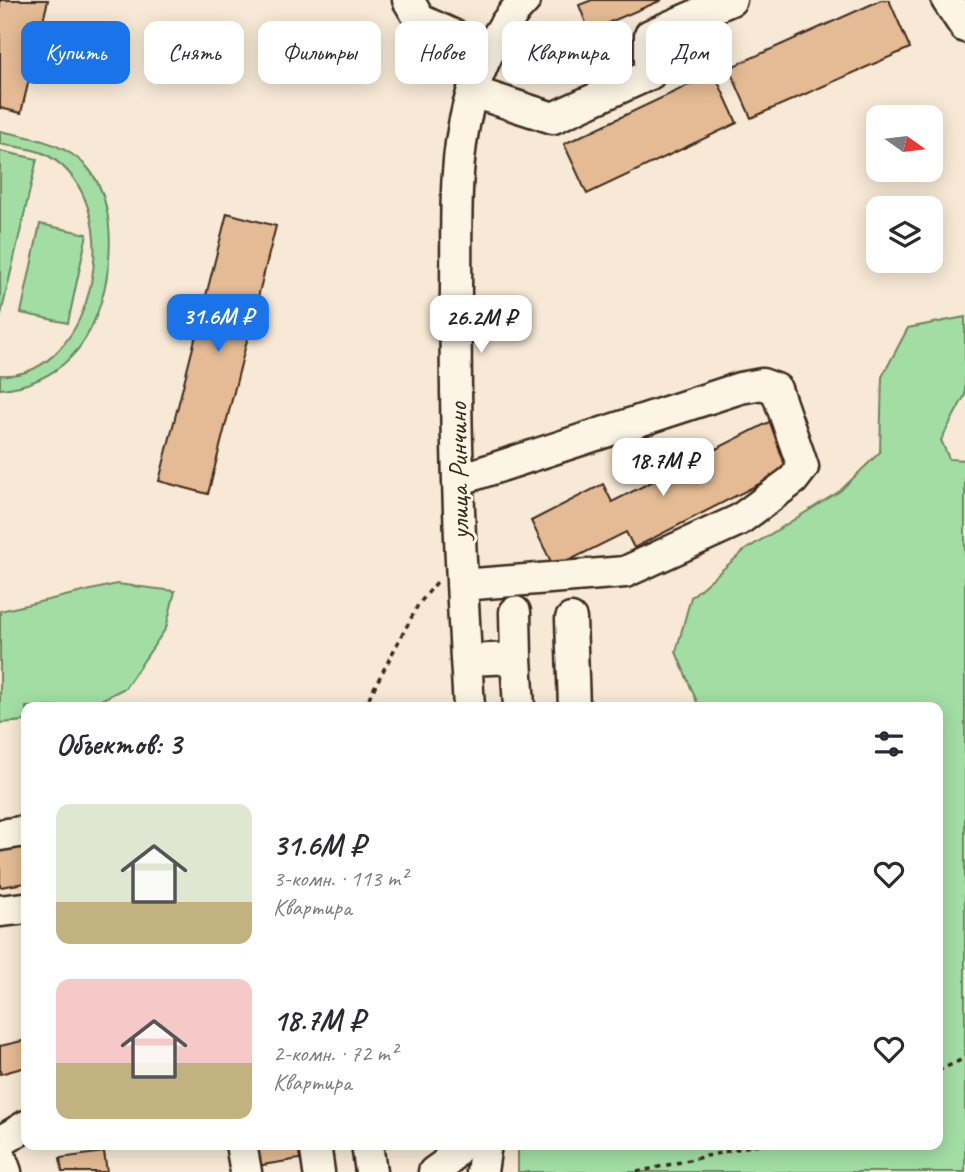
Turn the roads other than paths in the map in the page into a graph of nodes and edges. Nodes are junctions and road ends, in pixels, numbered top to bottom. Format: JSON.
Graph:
{"nodes":[{"id":1,"x":524,"y":0,"type":"edge"},
{"id":2,"x":731,"y":0,"type":"edge"},
{"id":3,"x":947,"y":0,"type":"edge"},
{"id":4,"x":410,"y":2,"type":"edge"},
{"id":5,"x":422,"y":21,"type":"edge"},
{"id":6,"x":965,"y":27,"type":"edge"},
{"id":7,"x":488,"y":51,"type":"edge"},
{"id":8,"x":476,"y":84,"type":"edge"},
{"id":9,"x":473,"y":92,"type":"junction"},
{"id":10,"x":458,"y":480,"type":"junction"},
{"id":11,"x":462,"y":585,"type":"junction"},
{"id":12,"x":515,"y":612,"type":"dead end"},
{"id":13,"x":571,"y":619,"type":"dead end"},
{"id":14,"x":516,"y":657,"type":"junction"},
{"id":15,"x":466,"y":660,"type":"junction"},
{"id":16,"x":469,"y":702,"type":"edge"},
{"id":17,"x":519,"y":702,"type":"edge"},
{"id":18,"x":574,"y":702,"type":"edge"},
{"id":19,"x":21,"y":832,"type":"edge"},
{"id":20,"x":0,"y":835,"type":"edge"},
{"id":21,"x":21,"y":909,"type":"edge"},
{"id":22,"x":0,"y":912,"type":"edge"},
{"id":23,"x":21,"y":1129,"type":"edge"},
{"id":24,"x":0,"y":1142,"type":"edge"},
{"id":25,"x":242,"y":1150,"type":"edge"},
{"id":26,"x":316,"y":1150,"type":"edge"},
{"id":27,"x":368,"y":1150,"type":"edge"},
{"id":28,"x":456,"y":1150,"type":"edge"},
{"id":29,"x":485,"y":1150,"type":"edge"},
{"id":30,"x":0,"y":1156,"type":"edge"},
{"id":31,"x":6,"y":1172,"type":"edge"},
{"id":32,"x":246,"y":1172,"type":"edge"},
{"id":33,"x":319,"y":1172,"type":"edge"},
{"id":34,"x":370,"y":1172,"type":"edge"},
{"id":35,"x":434,"y":1172,"type":"edge"},
{"id":36,"x":482,"y":1172,"type":"edge"}],
"edges":[{"from":1,"to":7,"type":"street","name":"улица Ринчино"},
{"from":2,"to":9,"type":"street"},
{"from":3,"to":6,"type":"street"},
{"from":4,"to":5,"type":"street"},
{"from":8,"to":9,"type":"street","name":"улица Ринчино"},
{"from":9,"to":10,"type":"street","name":"улица Ринчино"},
{"from":10,"to":11,"type":"street","name":"улица Ринчино"},
{"from":10,"to":11,"type":"street"},
{"from":11,"to":15,"type":"street","name":"улица Ринчино"},
{"from":12,"to":14,"type":"street"},
{"from":13,"to":18,"type":"street"},
{"from":14,"to":15,"type":"street"},
{"from":14,"to":17,"type":"street"},
{"from":15,"to":16,"type":"street","name":"улица Ринчино"},
{"from":19,"to":20,"type":"street"},
{"from":21,"to":22,"type":"street"},
{"from":23,"to":24,"type":"street"},
{"from":25,"to":32,"type":"street"},
{"from":26,"to":33,"type":"street"},
{"from":27,"to":34,"type":"street"},
{"from":28,"to":35,"type":"street"},
{"from":29,"to":36,"type":"street"},
{"from":30,"to":31,"type":"street"}]}
